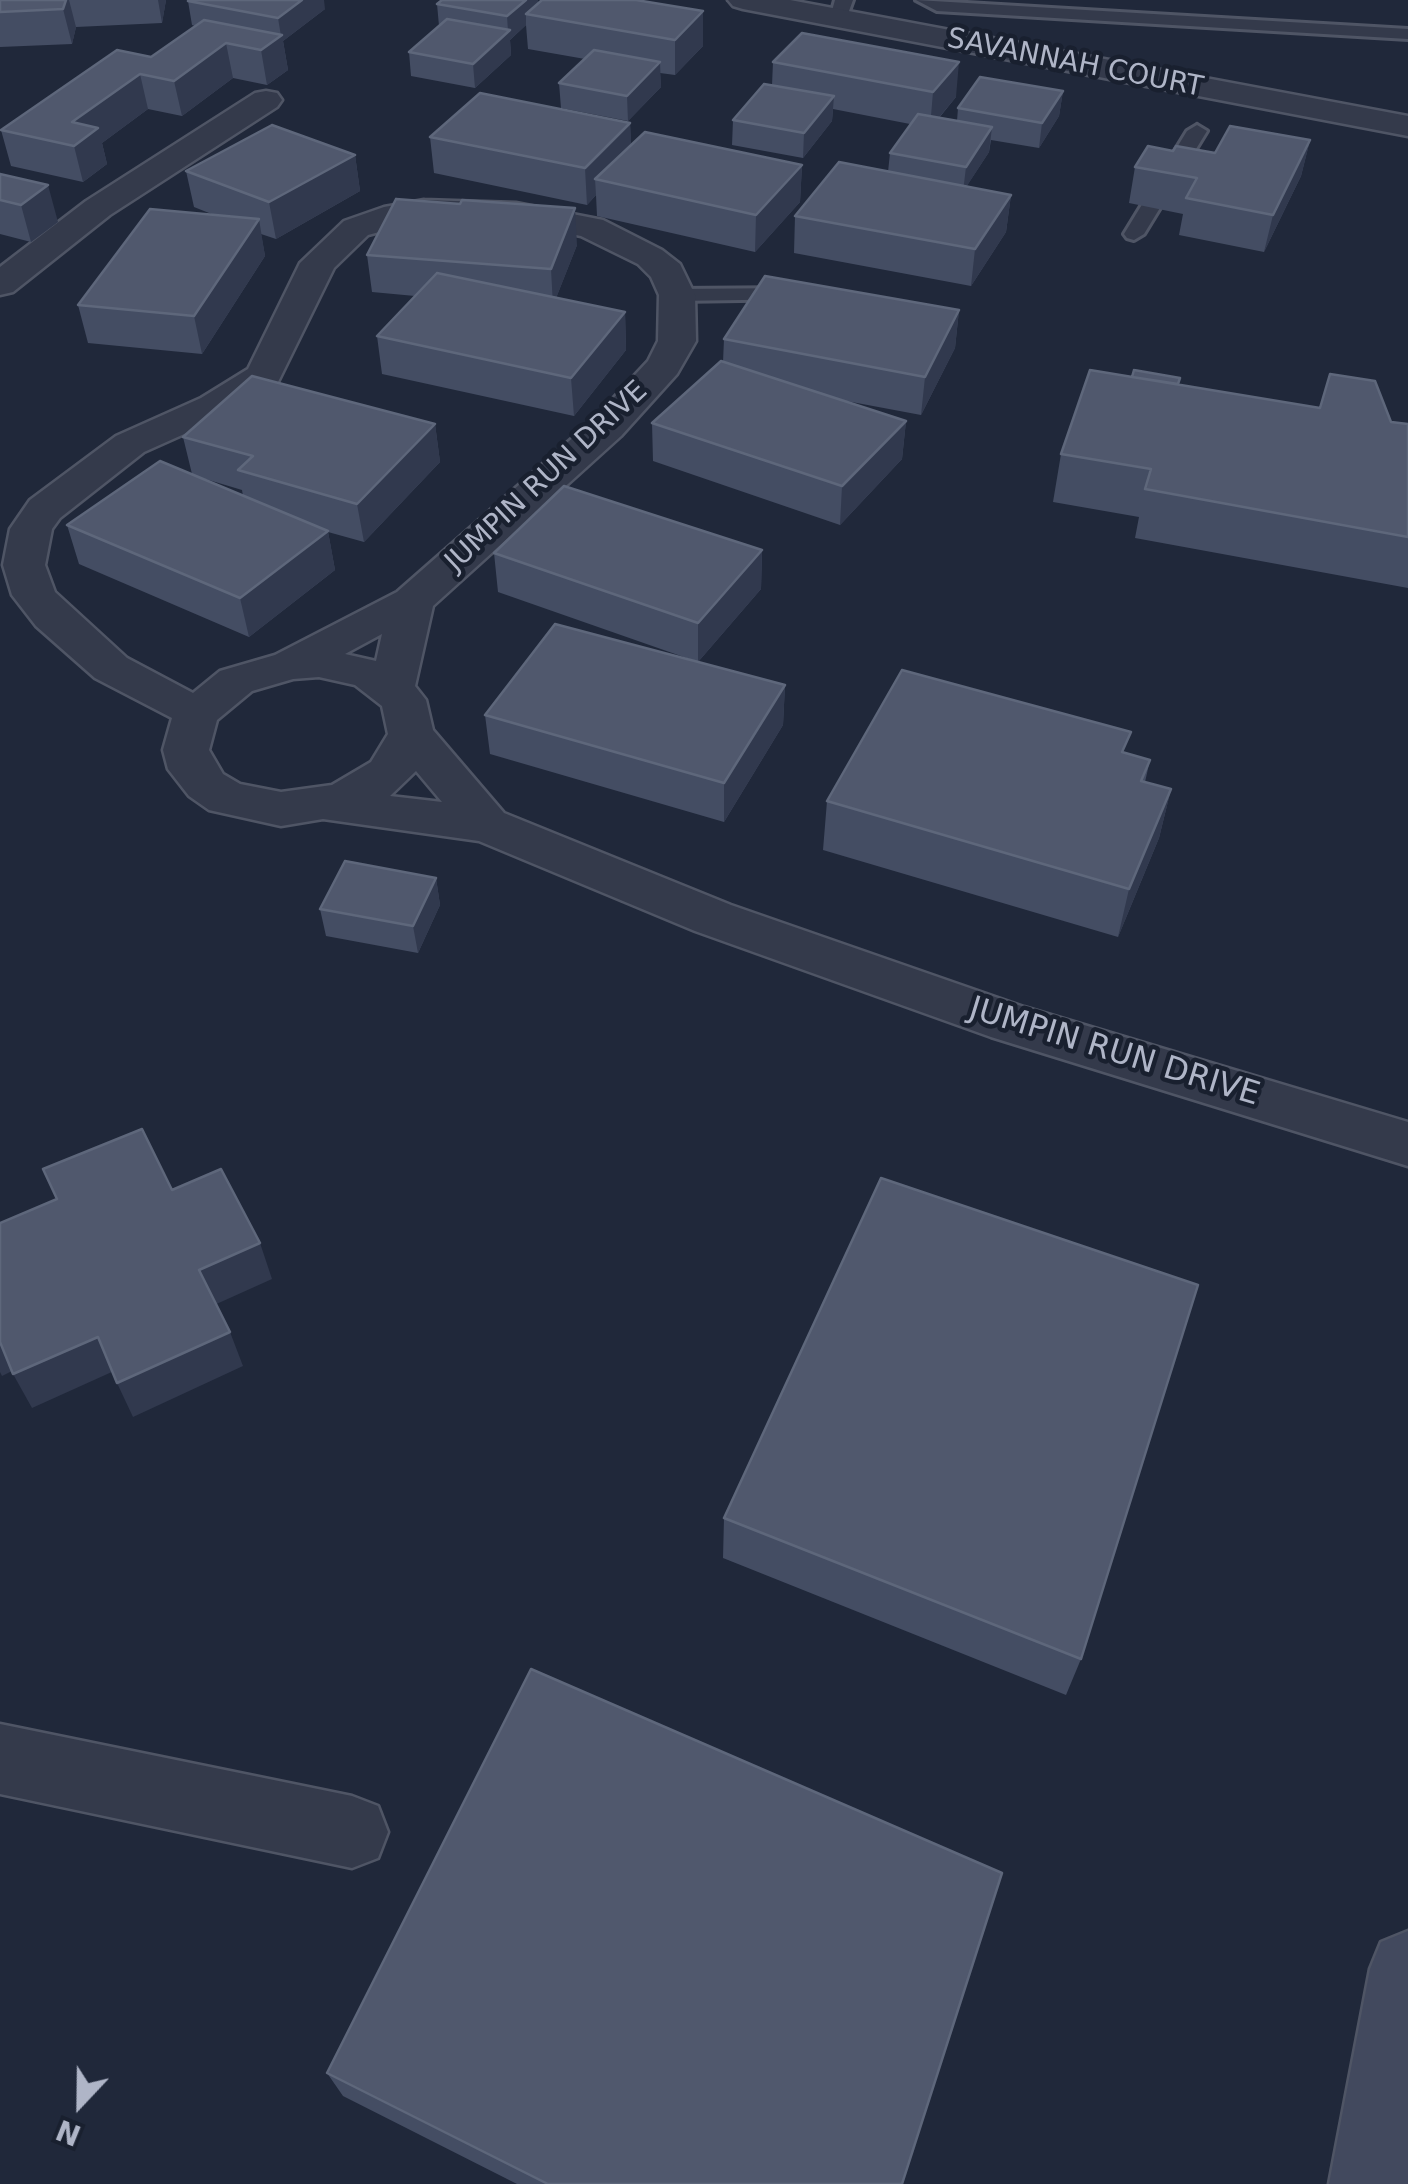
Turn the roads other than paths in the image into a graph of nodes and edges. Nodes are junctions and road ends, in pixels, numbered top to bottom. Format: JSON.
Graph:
{"nodes":[{"id":1,"x":743,"y":0,"type":"edge"},
{"id":2,"x":924,"y":0,"type":"edge"},
{"id":3,"x":842,"y":9,"type":"edge"},
{"id":4,"x":1408,"y":34,"type":"edge"},
{"id":5,"x":266,"y":100,"type":"dead end"},
{"id":6,"x":1408,"y":126,"type":"edge"},
{"id":7,"x":1197,"y":131,"type":"dead end"},
{"id":8,"x":59,"y":200,"type":"dead end"},
{"id":9,"x":98,"y":208,"type":"junction"},
{"id":10,"x":1134,"y":234,"type":"dead end"},
{"id":11,"x":0,"y":284,"type":"edge"},
{"id":12,"x":818,"y":294,"type":"edge"},
{"id":13,"x":677,"y":296,"type":"junction"},
{"id":14,"x":412,"y":601,"type":"junction"},
{"id":15,"x":290,"y":664,"type":"junction"},
{"id":16,"x":392,"y":688,"type":"junction"},
{"id":17,"x":198,"y":712,"type":"junction"},
{"id":18,"x":412,"y":734,"type":"junction"},
{"id":19,"x":324,"y":804,"type":"junction"},
{"id":20,"x":487,"y":825,"type":"junction"},
{"id":21,"x":1408,"y":1144,"type":"edge"},
{"id":22,"x":0,"y":1759,"type":"edge"},
{"id":23,"x":352,"y":1832,"type":"dead end"},
{"id":24,"x":1408,"y":1970,"type":"edge"},
{"id":25,"x":1369,"y":2184,"type":"edge"}],
"edges":[{"from":1,"to":3,"type":"street","name":"SAVANNAH COURT"},
{"from":2,"to":4,"type":"lane"},
{"from":3,"to":6,"type":"street","name":"SAVANNAH COURT"},
{"from":5,"to":9,"type":"street"},
{"from":7,"to":10,"type":"lane"},
{"from":8,"to":9,"type":"street"},
{"from":9,"to":11,"type":"street"},
{"from":12,"to":13,"type":"lane"},
{"from":13,"to":14,"type":"street","name":"JUMPIN RUN DRIVE"},
{"from":13,"to":17,"type":"street"},
{"from":14,"to":15,"type":"street","name":"JUMPIN RUN DRIVE"},
{"from":14,"to":16,"type":"street"},
{"from":15,"to":16,"type":"street","name":"JUMPIN RUN DRIVE"},
{"from":15,"to":17,"type":"street","name":"JUMPIN RUN DRIVE"},
{"from":16,"to":18,"type":"street","name":"JUMPIN RUN DRIVE"},
{"from":17,"to":19,"type":"street","name":"JUMPIN RUN DRIVE"},
{"from":18,"to":19,"type":"street","name":"JUMPIN RUN DRIVE"},
{"from":18,"to":20,"type":"street","name":"JUMPIN RUN DRIVE"},
{"from":19,"to":20,"type":"street","name":"JUMPIN RUN DRIVE"},
{"from":20,"to":21,"type":"street","name":"JUMPIN RUN DRIVE"},
{"from":22,"to":23,"type":"street"},
{"from":24,"to":25,"type":"main road"}]}
